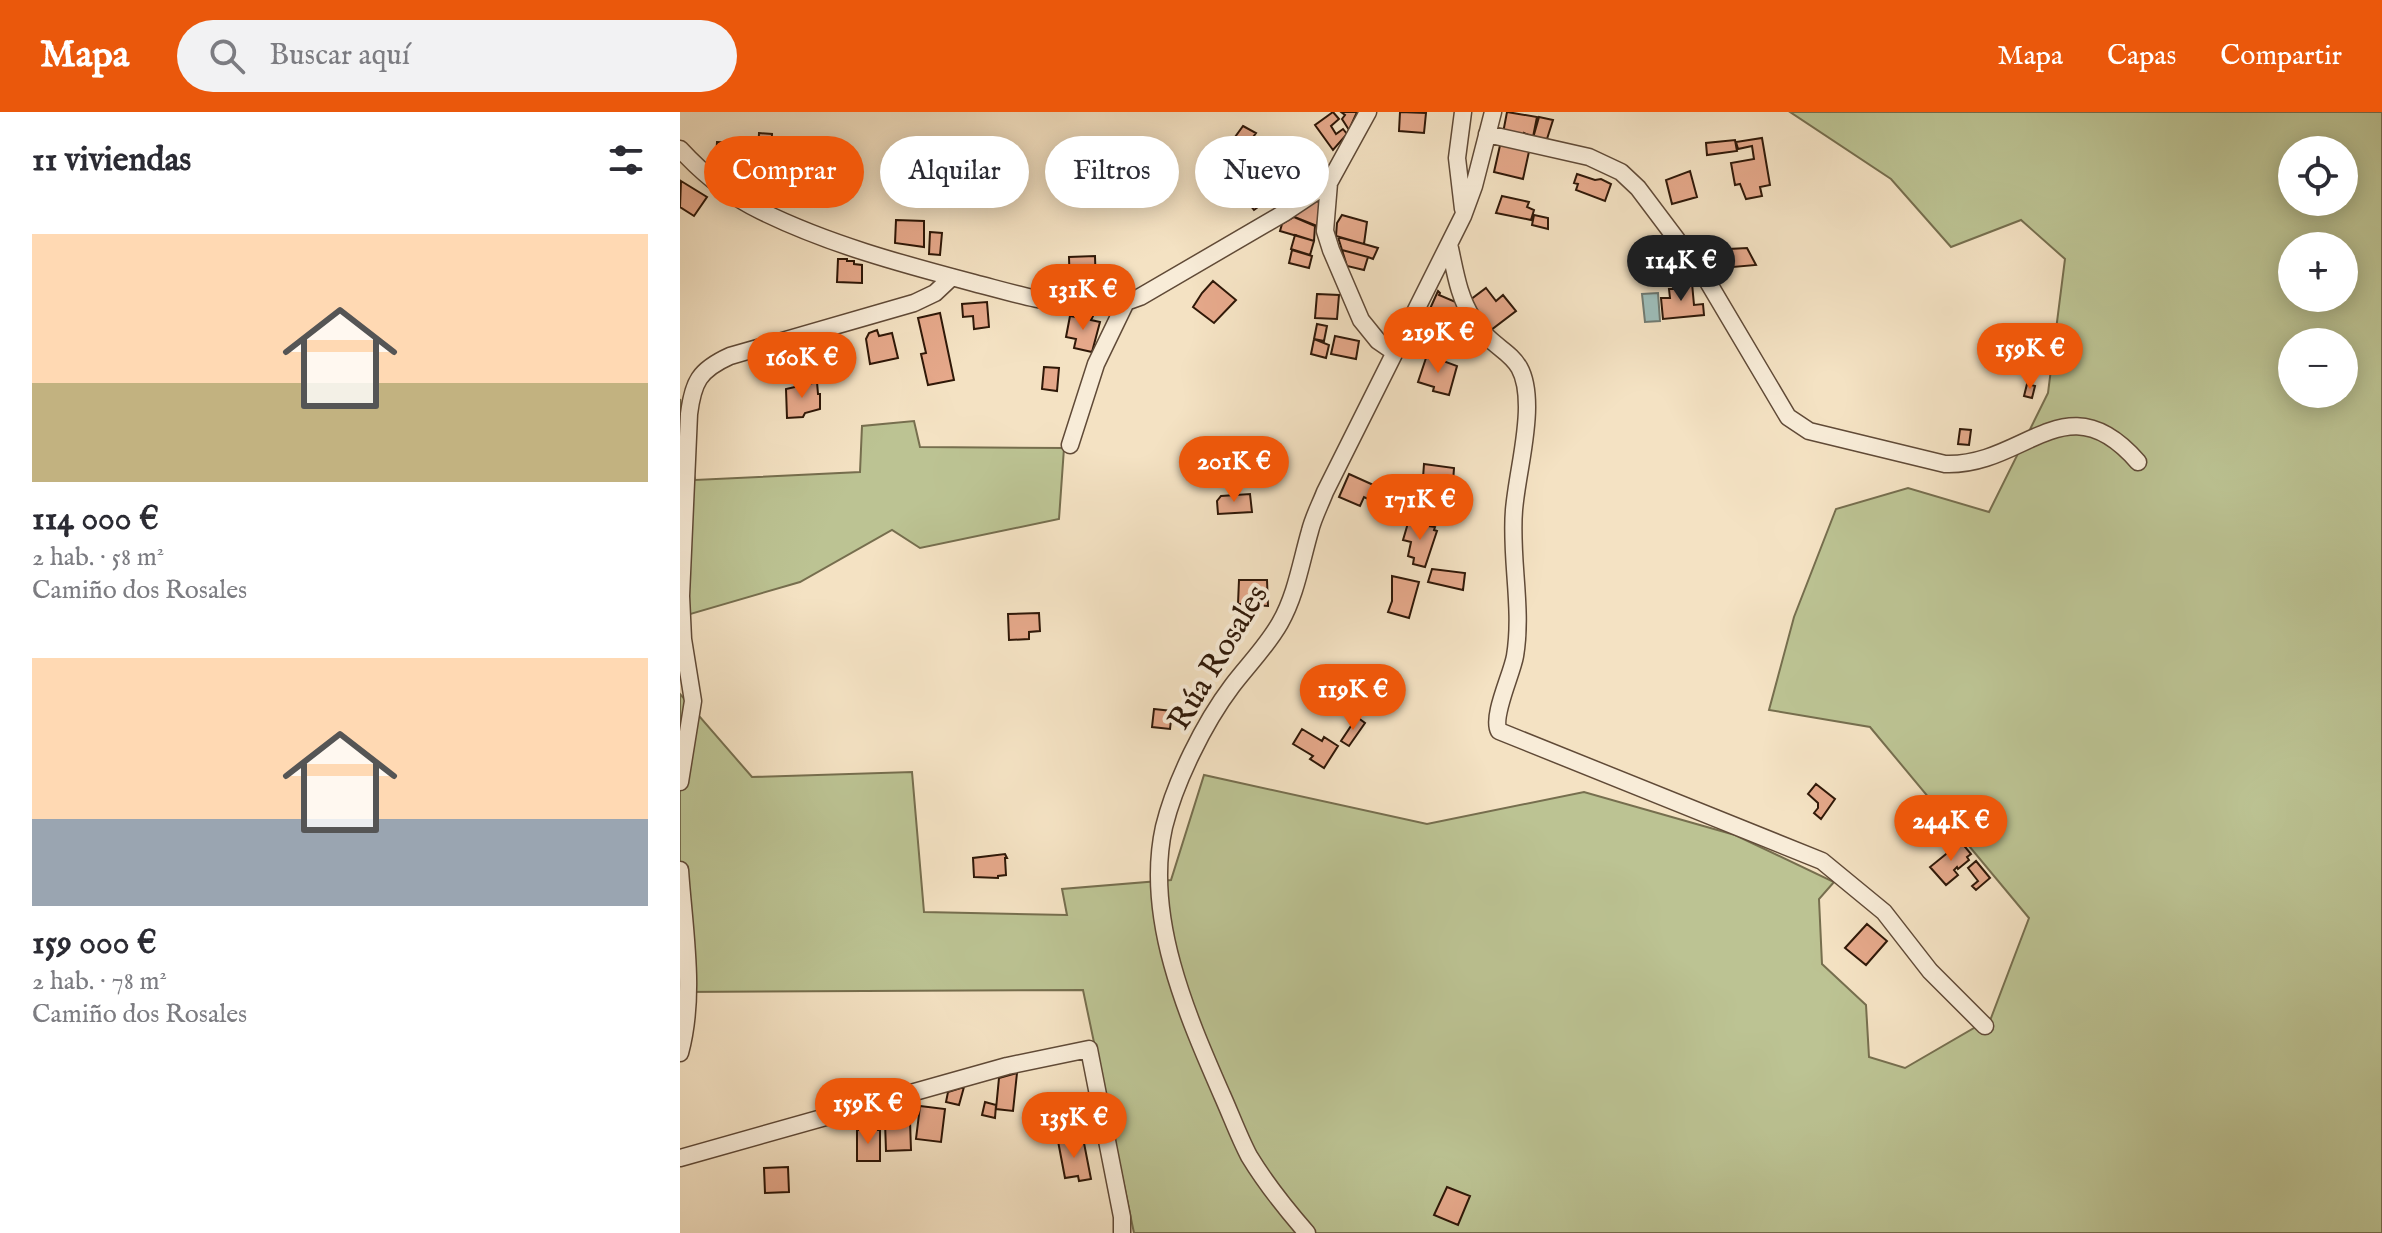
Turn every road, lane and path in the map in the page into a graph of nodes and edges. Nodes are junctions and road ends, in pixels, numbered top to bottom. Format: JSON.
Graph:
{"nodes":[{"id":1,"x":1368,"y":112,"type":"edge"},
{"id":2,"x":1463,"y":112,"type":"edge"},
{"id":3,"x":1493,"y":112,"type":"edge"},
{"id":4,"x":1487,"y":134,"type":"junction"},
{"id":5,"x":683,"y":152,"type":"edge"},
{"id":6,"x":1329,"y":183,"type":"edge"},
{"id":7,"x":1292,"y":208,"type":"edge"},
{"id":8,"x":1327,"y":208,"type":"edge"},
{"id":9,"x":1463,"y":216,"type":"junction"},
{"id":10,"x":1449,"y":244,"type":"junction"},
{"id":11,"x":952,"y":277,"type":"junction"},
{"id":12,"x":1125,"y":304,"type":"junction"},
{"id":13,"x":1394,"y":352,"type":"junction"},
{"id":14,"x":1070,"y":445,"type":"dead end"},
{"id":15,"x":2138,"y":462,"type":"dead end"},
{"id":16,"x":680,"y":782,"type":"edge"},
{"id":17,"x":680,"y":870,"type":"edge"},
{"id":18,"x":1985,"y":1026,"type":"dead end"},
{"id":19,"x":680,"y":1053,"type":"edge"},
{"id":20,"x":680,"y":1158,"type":"edge"},
{"id":21,"x":1122,"y":1233,"type":"edge"},
{"id":22,"x":1307,"y":1233,"type":"edge"}],
"edges":[{"from":1,"to":6,"type":"street"},
{"from":2,"to":9,"type":"street"},
{"from":3,"to":4,"type":"street","name":"Rúa Rosales"},
{"from":4,"to":9,"type":"street","name":"Rúa Rosales"},
{"from":4,"to":15,"type":"street"},
{"from":5,"to":11,"type":"street"},
{"from":7,"to":12,"type":"street"},
{"from":8,"to":13,"type":"street"},
{"from":9,"to":10,"type":"street","name":"Rúa Rosales"},
{"from":10,"to":13,"type":"street","name":"Rúa Rosales"},
{"from":10,"to":18,"type":"street"},
{"from":11,"to":12,"type":"street"},
{"from":11,"to":16,"type":"street"},
{"from":12,"to":14,"type":"street"},
{"from":13,"to":22,"type":"street","name":"Rúa Rosales"},
{"from":17,"to":19,"type":"street"},
{"from":20,"to":21,"type":"street"}]}
